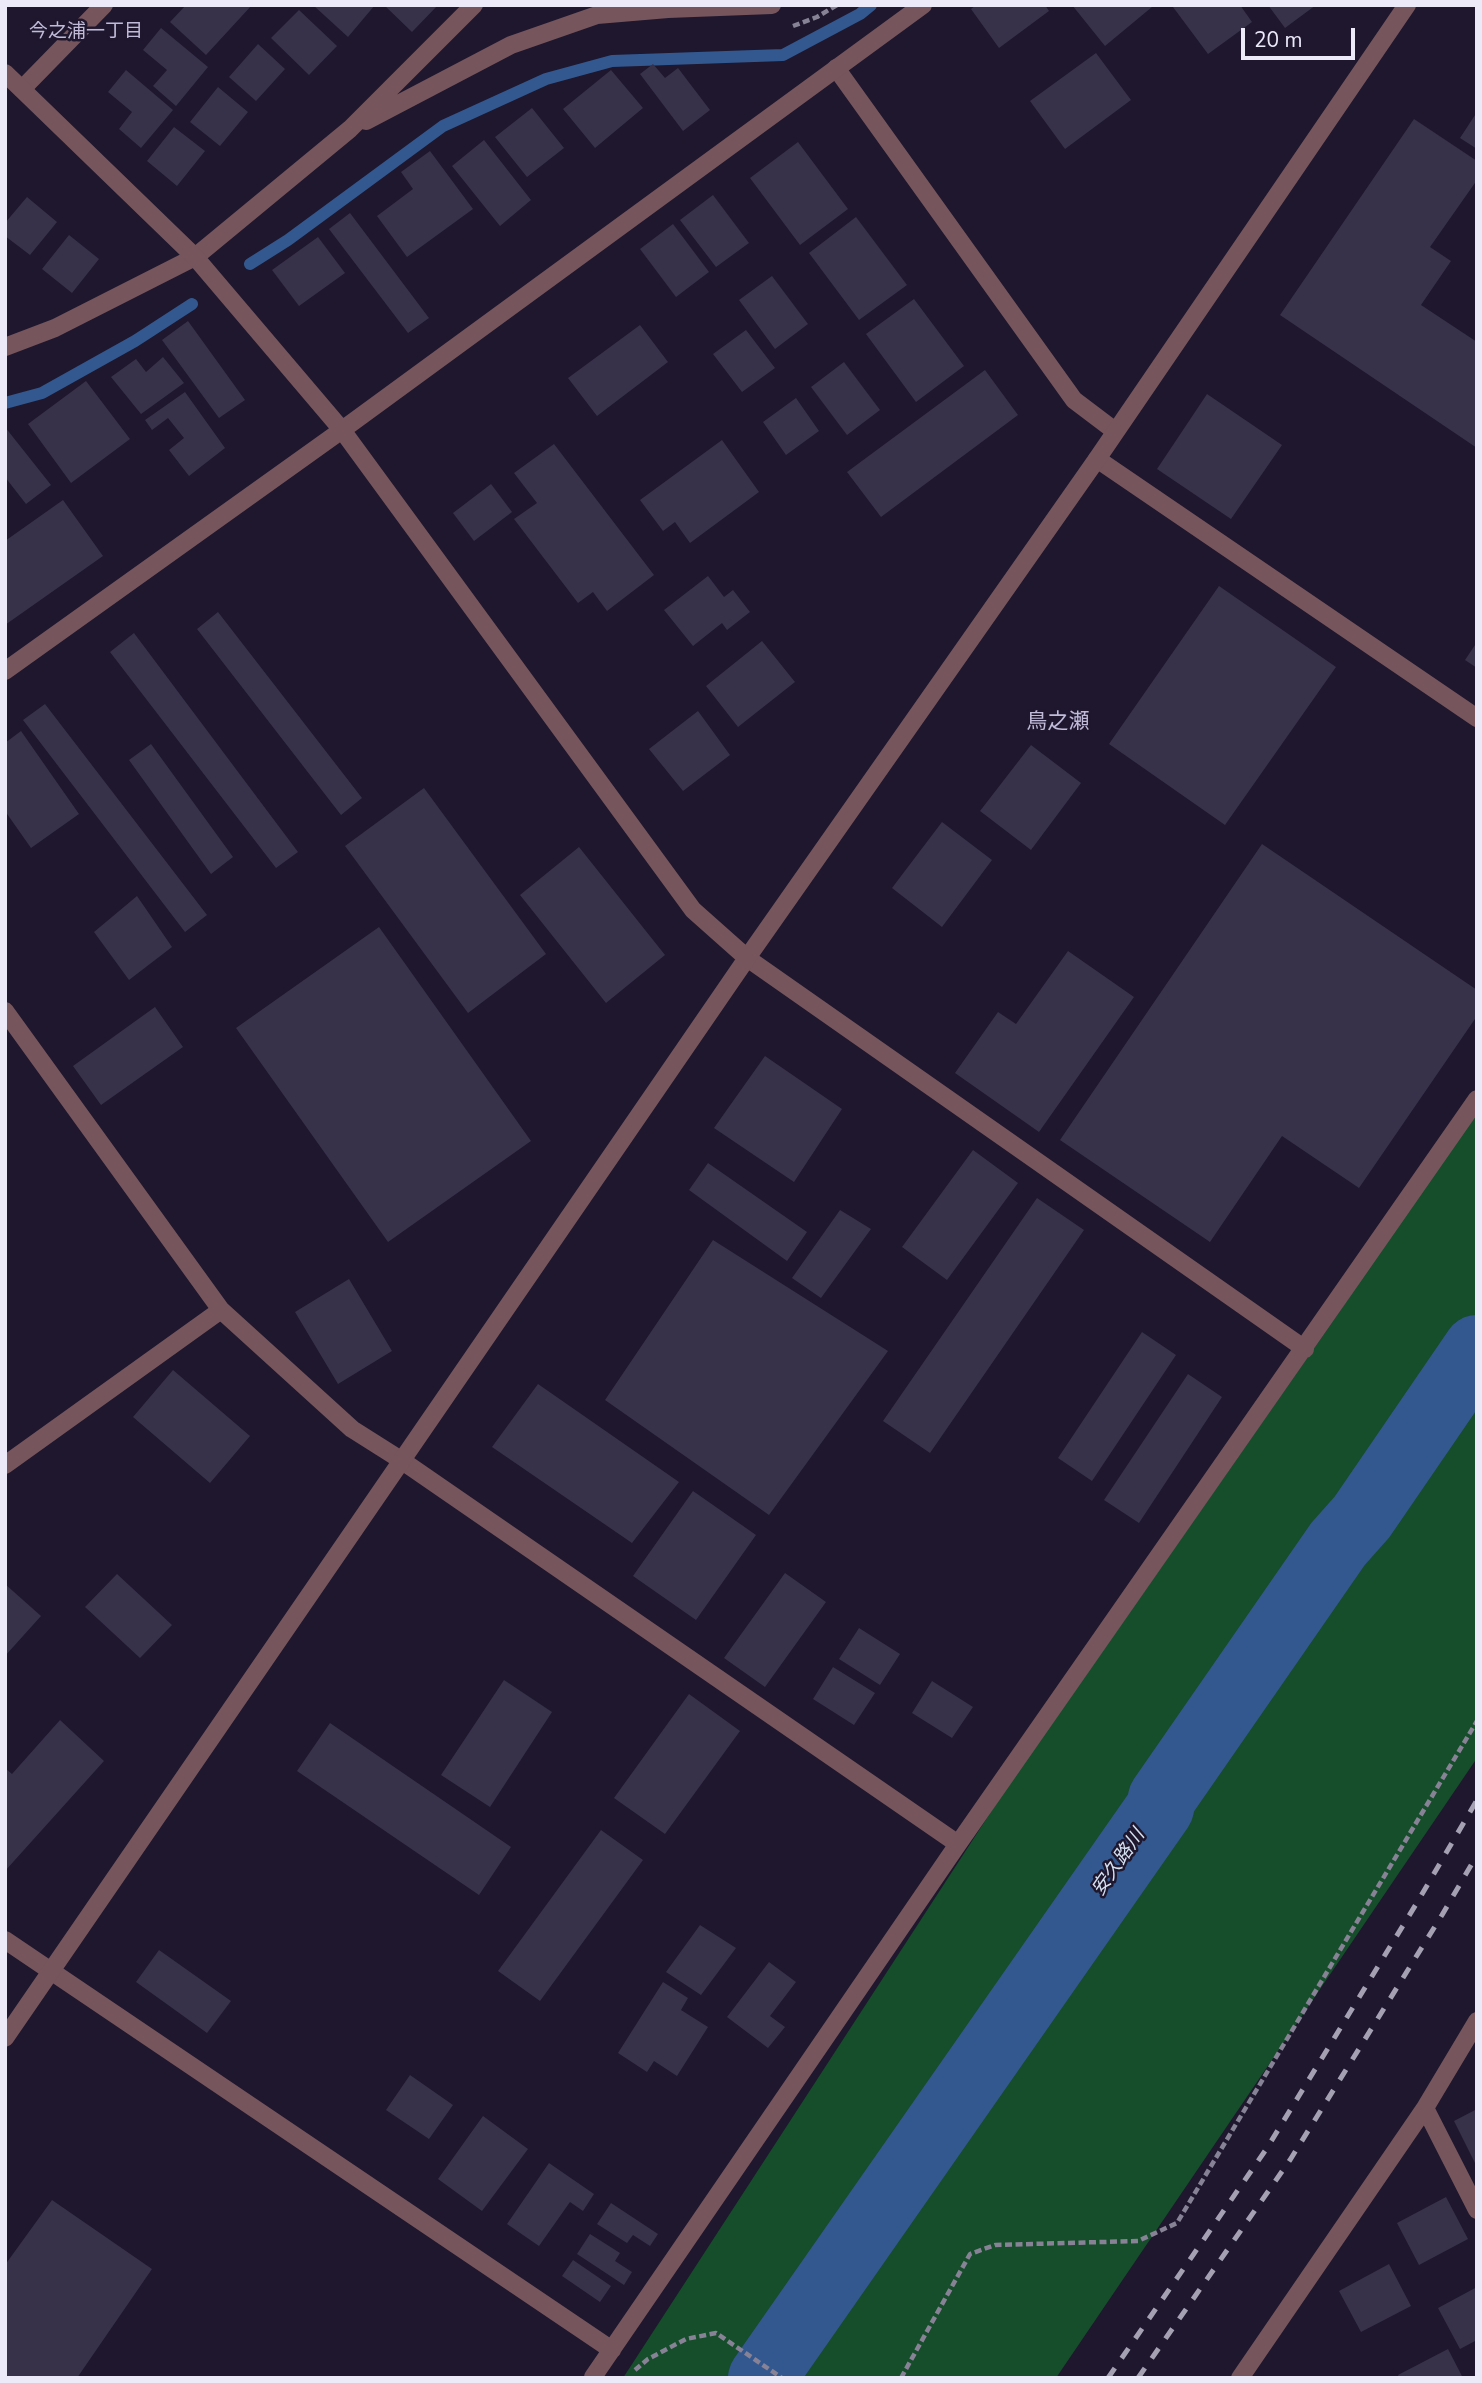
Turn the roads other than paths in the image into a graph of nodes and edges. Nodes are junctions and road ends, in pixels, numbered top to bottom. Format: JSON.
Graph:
{"nodes":[{"id":1,"x":104,"y":5,"type":"edge"},
{"id":2,"x":474,"y":5,"type":"edge"},
{"id":3,"x":772,"y":5,"type":"edge"},
{"id":4,"x":923,"y":5,"type":"edge"},
{"id":5,"x":1407,"y":5,"type":"edge"},
{"id":6,"x":836,"y":68,"type":"junction"},
{"id":7,"x":5,"y":73,"type":"edge"},
{"id":8,"x":22,"y":89,"type":"junction"},
{"id":9,"x":350,"y":129,"type":"junction"},
{"id":10,"x":195,"y":257,"type":"junction"},
{"id":11,"x":5,"y":347,"type":"edge"},
{"id":12,"x":342,"y":430,"type":"junction"},
{"id":13,"x":1115,"y":431,"type":"junction"},
{"id":14,"x":1097,"y":459,"type":"junction"},
{"id":15,"x":5,"y":671,"type":"edge"},
{"id":16,"x":1477,"y":718,"type":"edge"},
{"id":17,"x":747,"y":958,"type":"junction"},
{"id":18,"x":5,"y":1011,"type":"edge"},
{"id":19,"x":1477,"y":1099,"type":"edge"},
{"id":20,"x":221,"y":1310,"type":"junction"},
{"id":21,"x":1305,"y":1349,"type":"junction"},
{"id":22,"x":401,"y":1460,"type":"junction"},
{"id":23,"x":5,"y":1465,"type":"edge"},
{"id":24,"x":958,"y":1844,"type":"junction"},
{"id":25,"x":5,"y":1940,"type":"edge"},
{"id":26,"x":52,"y":1972,"type":"junction"},
{"id":27,"x":1477,"y":2021,"type":"edge"},
{"id":28,"x":5,"y":2038,"type":"edge"},
{"id":29,"x":1425,"y":2108,"type":"junction"},
{"id":30,"x":1477,"y":2210,"type":"edge"},
{"id":31,"x":611,"y":2350,"type":"junction"},
{"id":32,"x":593,"y":2377,"type":"edge"},
{"id":33,"x":1240,"y":2378,"type":"edge"}],
"edges":[{"from":1,"to":8,"type":"street"},
{"from":2,"to":9,"type":"street"},
{"from":3,"to":9,"type":"street"},
{"from":4,"to":6,"type":"street"},
{"from":5,"to":13,"type":"street"},
{"from":6,"to":12,"type":"street"},
{"from":6,"to":13,"type":"street"},
{"from":7,"to":8,"type":"street"},
{"from":8,"to":10,"type":"street"},
{"from":9,"to":10,"type":"street"},
{"from":10,"to":11,"type":"street"},
{"from":10,"to":12,"type":"street"},
{"from":12,"to":15,"type":"street"},
{"from":12,"to":17,"type":"street"},
{"from":13,"to":14,"type":"street"},
{"from":14,"to":16,"type":"street"},
{"from":14,"to":17,"type":"street"},
{"from":17,"to":21,"type":"street"},
{"from":17,"to":22,"type":"street"},
{"from":18,"to":20,"type":"street"},
{"from":19,"to":21,"type":"street"},
{"from":20,"to":22,"type":"street"},
{"from":20,"to":23,"type":"street"},
{"from":21,"to":24,"type":"street"},
{"from":22,"to":24,"type":"street"},
{"from":22,"to":26,"type":"street"},
{"from":24,"to":31,"type":"street"},
{"from":25,"to":26,"type":"street"},
{"from":26,"to":28,"type":"street"},
{"from":26,"to":31,"type":"street"},
{"from":27,"to":29,"type":"street"},
{"from":29,"to":30,"type":"street"},
{"from":29,"to":33,"type":"street"},
{"from":31,"to":32,"type":"street"}]}
